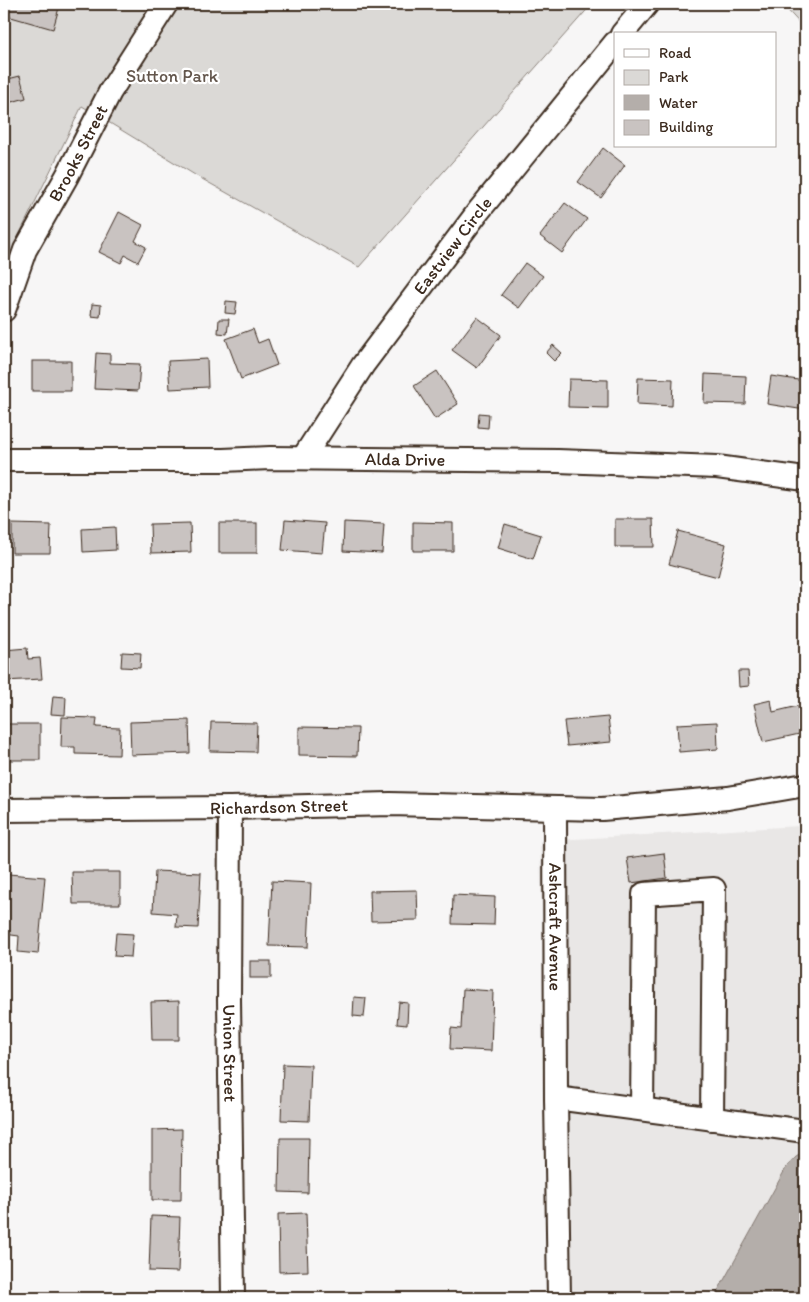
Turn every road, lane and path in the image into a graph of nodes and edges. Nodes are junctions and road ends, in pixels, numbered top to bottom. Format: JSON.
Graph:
{"nodes":[{"id":1,"x":166,"y":4,"type":"edge"},
{"id":2,"x":647,"y":4,"type":"edge"},
{"id":3,"x":624,"y":32,"type":"edge"},
{"id":4,"x":614,"y":44,"type":"edge"},
{"id":5,"x":4,"y":310,"type":"edge"},
{"id":6,"x":303,"y":458,"type":"junction"},
{"id":7,"x":4,"y":460,"type":"edge"},
{"id":8,"x":805,"y":479,"type":"edge"},
{"id":9,"x":805,"y":784,"type":"edge"},
{"id":10,"x":230,"y":808,"type":"junction"},
{"id":11,"x":555,"y":808,"type":"junction"},
{"id":12,"x":4,"y":810,"type":"edge"},
{"id":13,"x":556,"y":1098,"type":"junction"},
{"id":14,"x":642,"y":1109,"type":"junction"},
{"id":15,"x":712,"y":1119,"type":"junction"},
{"id":16,"x":805,"y":1131,"type":"edge"},
{"id":17,"x":232,"y":1298,"type":"edge"},
{"id":18,"x":560,"y":1298,"type":"edge"}],
"edges":[{"from":1,"to":5,"type":"street","name":"Brooks Street"},
{"from":2,"to":3,"type":"street"},
{"from":4,"to":6,"type":"street","name":"Eastview Circle"},
{"from":6,"to":7,"type":"street","name":"Alda Drive"},
{"from":6,"to":8,"type":"street","name":"Alda Drive"},
{"from":9,"to":11,"type":"street"},
{"from":10,"to":11,"type":"street","name":"Richardson Street"},
{"from":10,"to":12,"type":"street","name":"Richardson Street"},
{"from":10,"to":17,"type":"street","name":"Union Street"},
{"from":11,"to":13,"type":"street","name":"Ashcraft Avenue"},
{"from":13,"to":14,"type":"street"},
{"from":13,"to":18,"type":"street","name":"Ashcraft Avenue"},
{"from":14,"to":15,"type":"street"},
{"from":14,"to":15,"type":"street"},
{"from":15,"to":16,"type":"street"}]}
